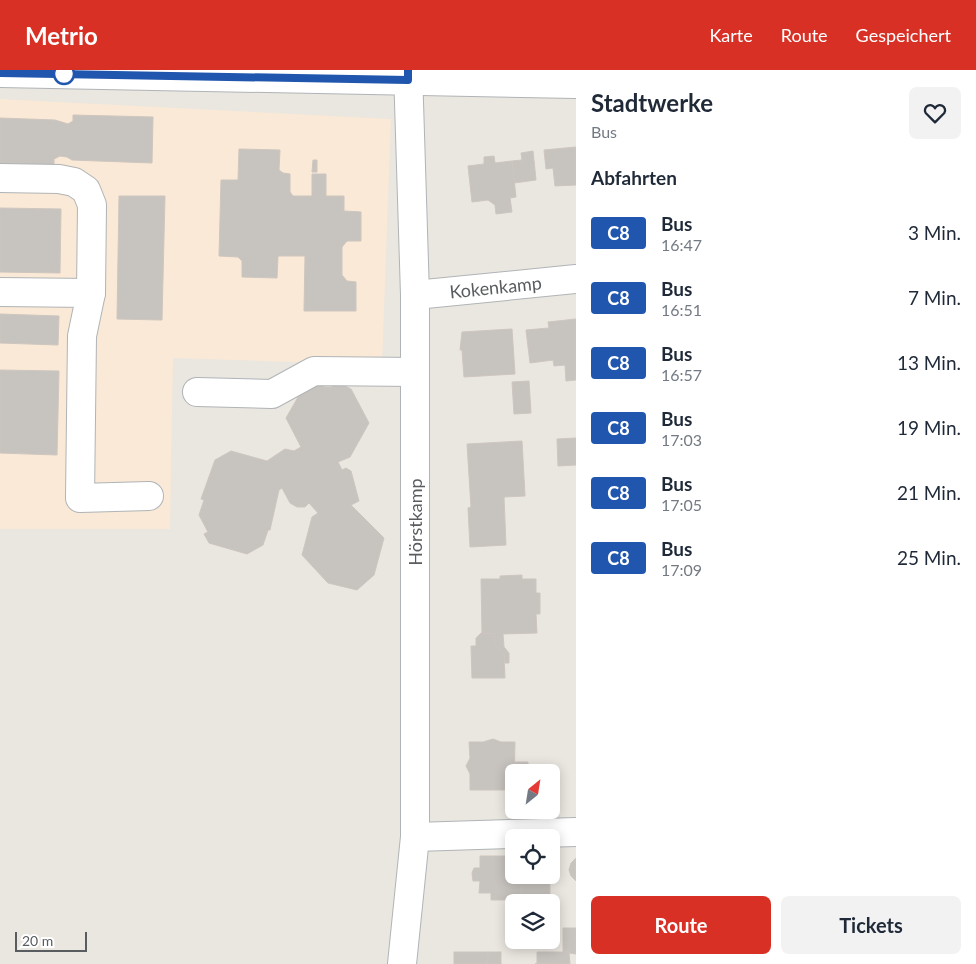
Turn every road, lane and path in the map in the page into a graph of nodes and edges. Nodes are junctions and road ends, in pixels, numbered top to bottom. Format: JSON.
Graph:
{"nodes":[{"id":1,"x":0,"y":73,"type":"edge"},
{"id":2,"x":408,"y":75,"type":"edge"},
{"id":3,"x":576,"y":84,"type":"edge"},
{"id":4,"x":0,"y":178,"type":"edge"},
{"id":5,"x":576,"y":279,"type":"edge"},
{"id":6,"x":0,"y":292,"type":"edge"},
{"id":7,"x":91,"y":293,"type":"junction"},
{"id":8,"x":415,"y":296,"type":"junction"},
{"id":9,"x":415,"y":372,"type":"junction"},
{"id":10,"x":197,"y":392,"type":"dead end"},
{"id":11,"x":149,"y":496,"type":"dead end"},
{"id":12,"x":576,"y":832,"type":"edge"},
{"id":13,"x":415,"y":836,"type":"junction"},
{"id":14,"x":402,"y":964,"type":"edge"}],
"edges":[{"from":1,"to":2,"type":"street"},
{"from":2,"to":3,"type":"street"},
{"from":2,"to":8,"type":"street","name":"Hörstkamp"},
{"from":4,"to":7,"type":"street"},
{"from":5,"to":8,"type":"street","name":"Kokenkamp"},
{"from":6,"to":7,"type":"street"},
{"from":7,"to":11,"type":"street"},
{"from":8,"to":9,"type":"street","name":"Hörstkamp"},
{"from":9,"to":10,"type":"street"},
{"from":9,"to":13,"type":"street","name":"Hörstkamp"},
{"from":12,"to":13,"type":"street"},
{"from":13,"to":14,"type":"street","name":"Hörstkamp"}]}
